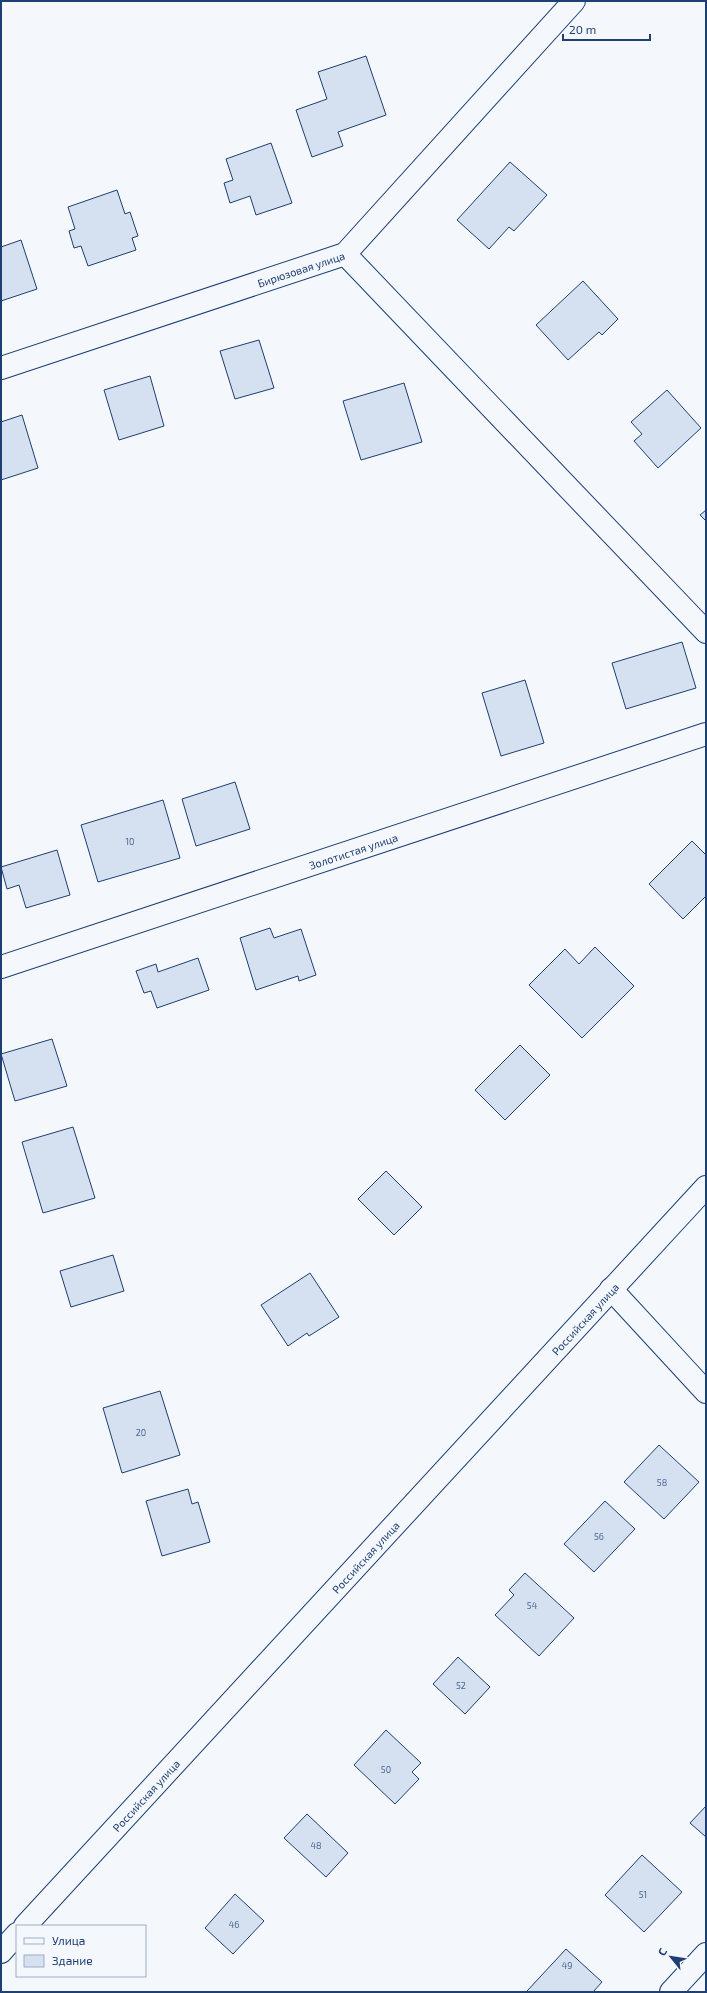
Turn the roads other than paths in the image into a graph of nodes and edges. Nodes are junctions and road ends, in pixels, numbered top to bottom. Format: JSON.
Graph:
{"nodes":[{"id":1,"x":574,"y":1,"type":"edge"},
{"id":2,"x":345,"y":254,"type":"junction"},
{"id":3,"x":1,"y":368,"type":"edge"},
{"id":4,"x":706,"y":632,"type":"edge"},
{"id":5,"x":706,"y":734,"type":"edge"},
{"id":6,"x":1,"y":967,"type":"edge"},
{"id":7,"x":706,"y":1187,"type":"edge"},
{"id":8,"x":611,"y":1289,"type":"junction"},
{"id":9,"x":706,"y":1392,"type":"edge"},
{"id":10,"x":26,"y":1925,"type":"edge"},
{"id":11,"x":16,"y":1935,"type":"edge"},
{"id":12,"x":1,"y":1952,"type":"edge"},
{"id":13,"x":706,"y":1954,"type":"edge"},
{"id":14,"x":671,"y":1992,"type":"edge"}],
"edges":[{"from":1,"to":2,"type":"street","name":"Бирюзовая улица"},
{"from":2,"to":3,"type":"street","name":"Бирюзовая улица"},
{"from":2,"to":4,"type":"street"},
{"from":5,"to":6,"type":"street","name":"Золотистая улица"},
{"from":7,"to":8,"type":"street","name":"Российская улица"},
{"from":8,"to":9,"type":"street"},
{"from":8,"to":10,"type":"street","name":"Российская улица"},
{"from":11,"to":12,"type":"street"},
{"from":13,"to":14,"type":"street"}]}
